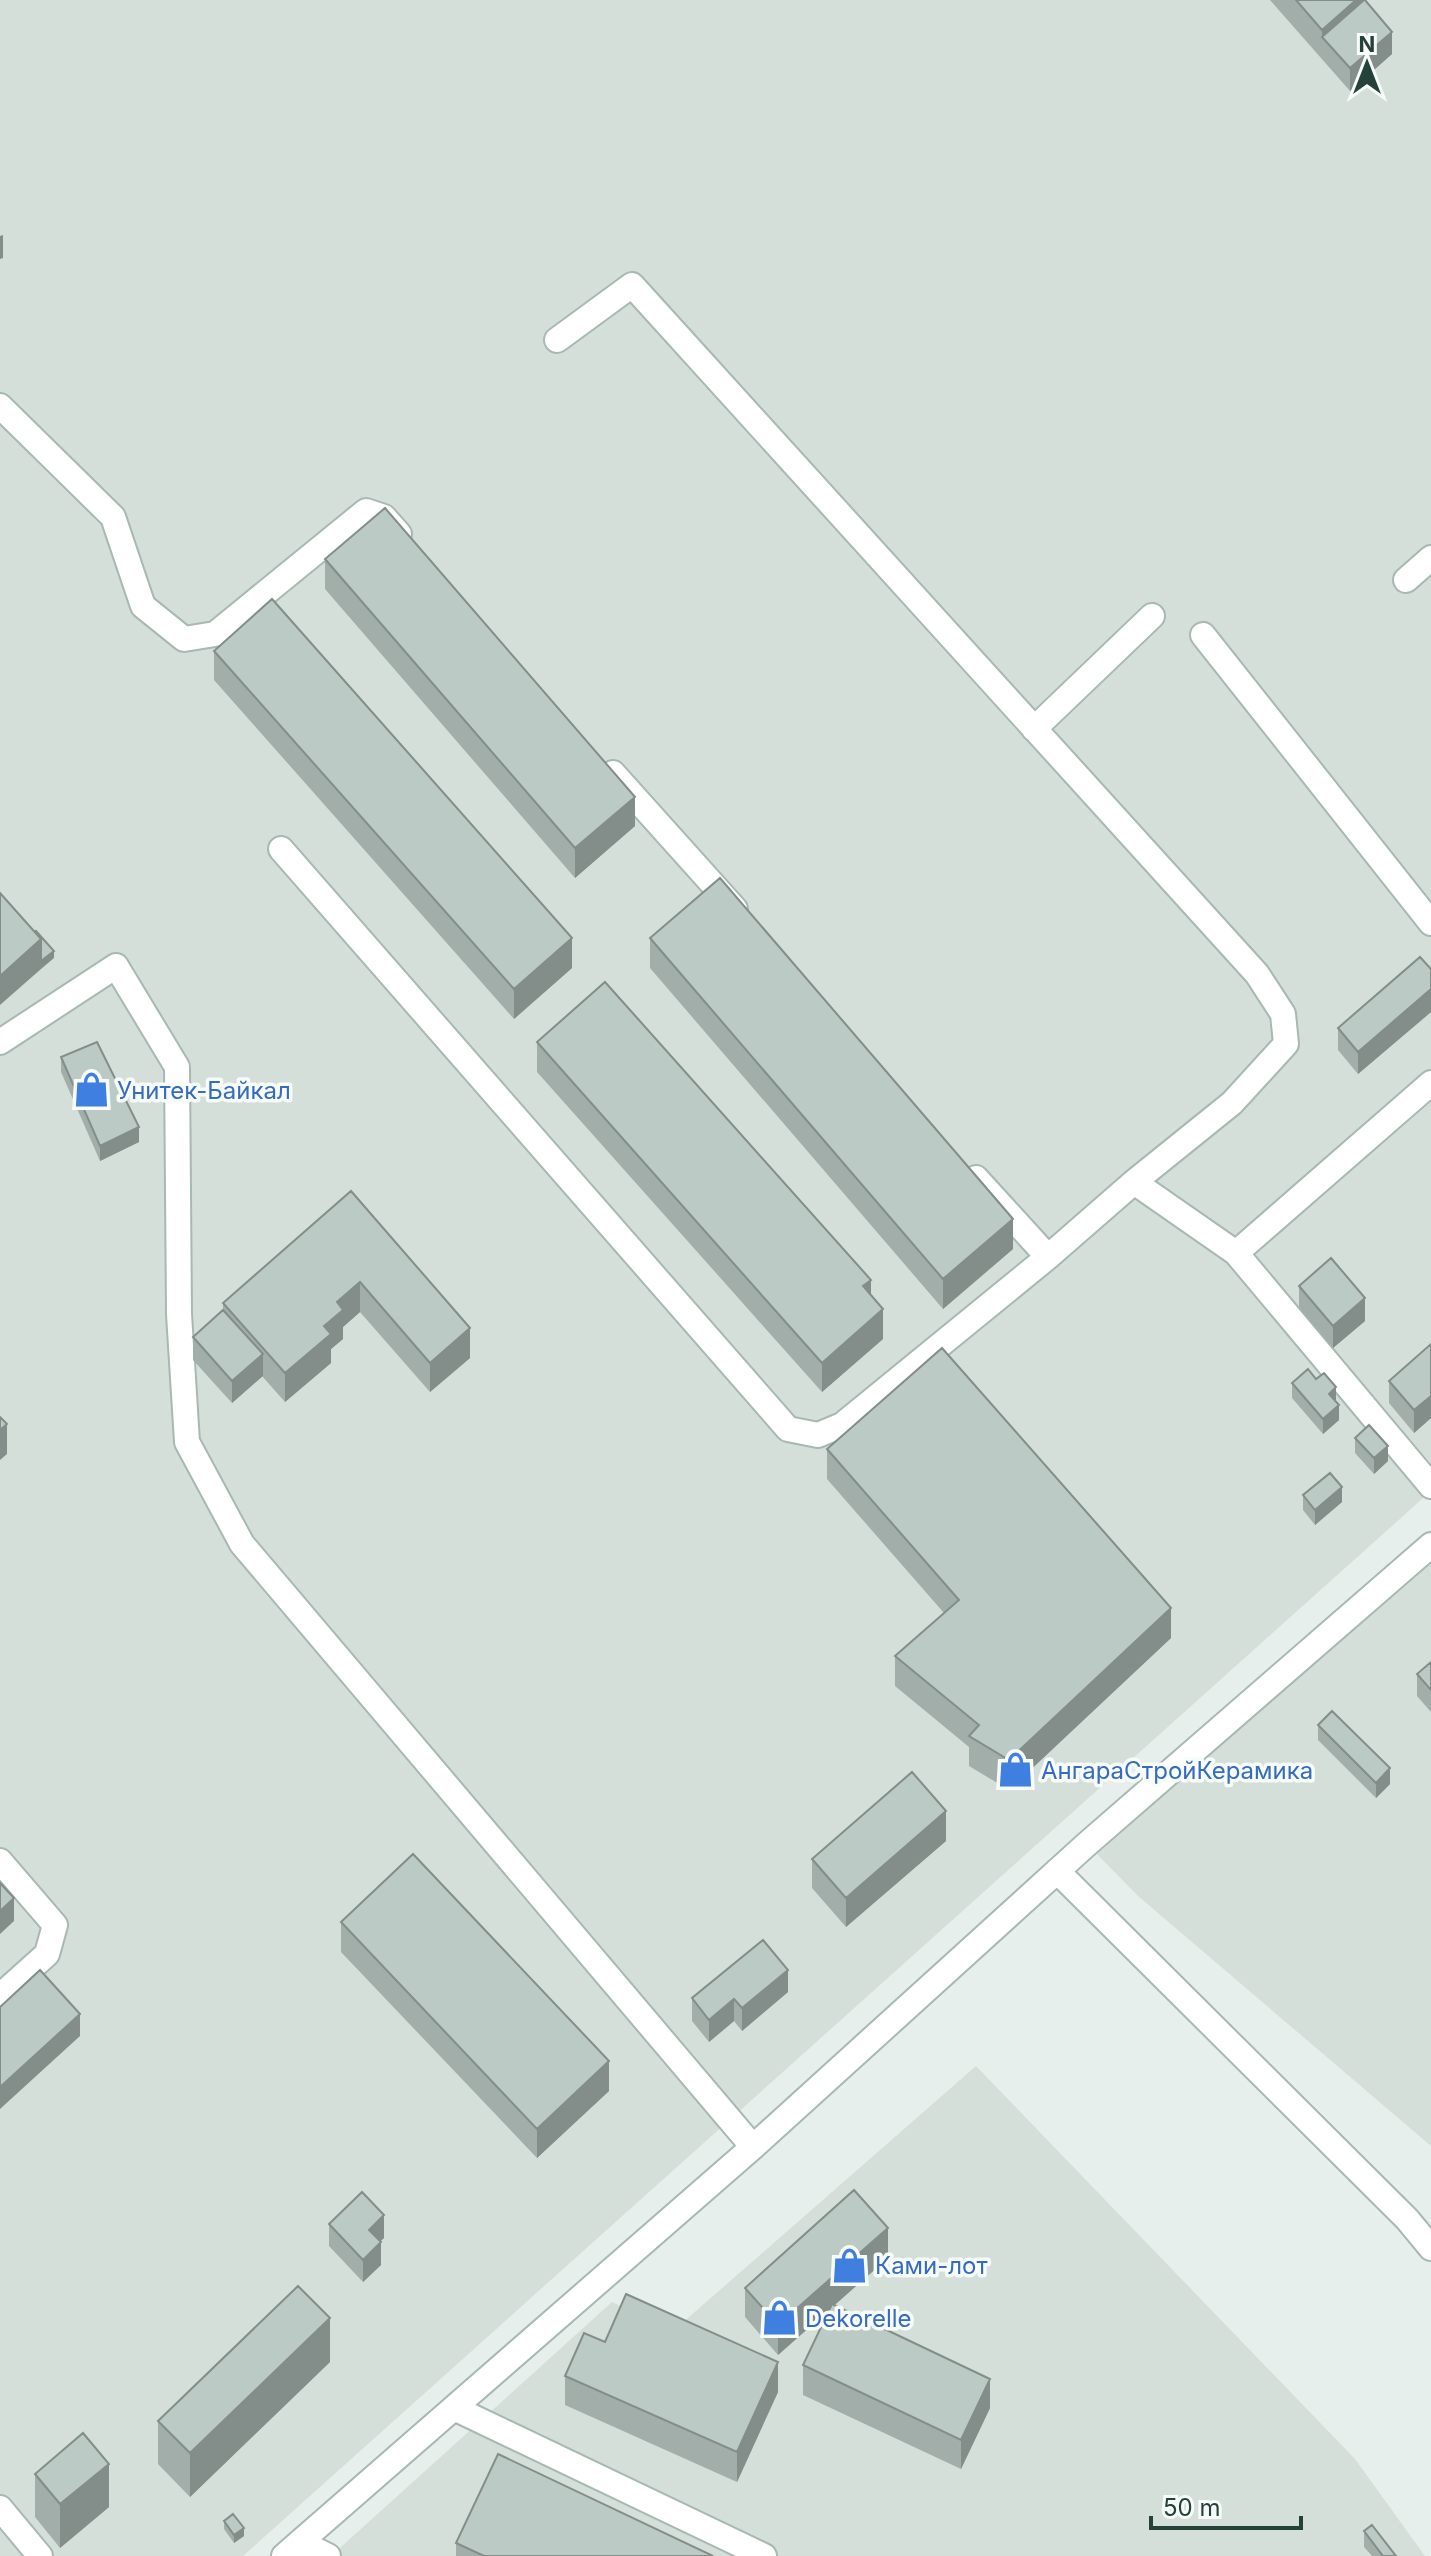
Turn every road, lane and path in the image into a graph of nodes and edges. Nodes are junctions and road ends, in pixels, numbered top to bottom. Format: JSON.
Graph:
{"nodes":[{"id":1,"x":557,"y":340,"type":"dead end"},
{"id":2,"x":0,"y":406,"type":"edge"},
{"id":3,"x":415,"y":553,"type":"edge"},
{"id":4,"x":1431,"y":558,"type":"edge"},
{"id":5,"x":1406,"y":580,"type":"dead end"},
{"id":6,"x":1152,"y":616,"type":"dead end"},
{"id":7,"x":1203,"y":635,"type":"dead end"},
{"id":8,"x":1034,"y":729,"type":"junction"},
{"id":9,"x":594,"y":752,"type":"edge"},
{"id":10,"x":281,"y":849,"type":"dead end"},
{"id":11,"x":1431,"y":923,"type":"edge"},
{"id":12,"x":752,"y":928,"type":"edge"},
{"id":13,"x":0,"y":1042,"type":"edge"},
{"id":14,"x":1431,"y":1083,"type":"edge"},
{"id":15,"x":963,"y":1163,"type":"edge"},
{"id":16,"x":1134,"y":1182,"type":"junction"},
{"id":17,"x":1236,"y":1253,"type":"junction"},
{"id":18,"x":1048,"y":1257,"type":"junction"},
{"id":19,"x":1431,"y":1486,"type":"edge"},
{"id":20,"x":1431,"y":1545,"type":"edge"},
{"id":21,"x":0,"y":1861,"type":"edge"},
{"id":22,"x":1057,"y":1871,"type":"junction"},
{"id":23,"x":0,"y":1996,"type":"edge"},
{"id":24,"x":753,"y":2147,"type":"junction"},
{"id":25,"x":1431,"y":2248,"type":"edge"},
{"id":26,"x":454,"y":2408,"type":"junction"},
{"id":27,"x":0,"y":2508,"type":"edge"},
{"id":28,"x":292,"y":2549,"type":"edge"},
{"id":29,"x":40,"y":2556,"type":"edge"},
{"id":30,"x":328,"y":2556,"type":"edge"},
{"id":31,"x":764,"y":2556,"type":"edge"}],
"edges":[{"from":1,"to":8,"type":"street"},
{"from":2,"to":3,"type":"street"},
{"from":4,"to":5,"type":"street"},
{"from":6,"to":8,"type":"street"},
{"from":7,"to":11,"type":"street"},
{"from":8,"to":16,"type":"street"},
{"from":9,"to":12,"type":"street"},
{"from":10,"to":18,"type":"street"},
{"from":13,"to":24,"type":"street"},
{"from":14,"to":17,"type":"street"},
{"from":15,"to":18,"type":"street"},
{"from":16,"to":17,"type":"street"},
{"from":16,"to":18,"type":"street"},
{"from":17,"to":19,"type":"street"},
{"from":20,"to":22,"type":"street"},
{"from":21,"to":23,"type":"street"},
{"from":22,"to":24,"type":"street"},
{"from":22,"to":25,"type":"street"},
{"from":24,"to":26,"type":"street"},
{"from":26,"to":28,"type":"street"},
{"from":26,"to":31,"type":"street"},
{"from":27,"to":29,"type":"street"},
{"from":28,"to":30,"type":"street"}]}
